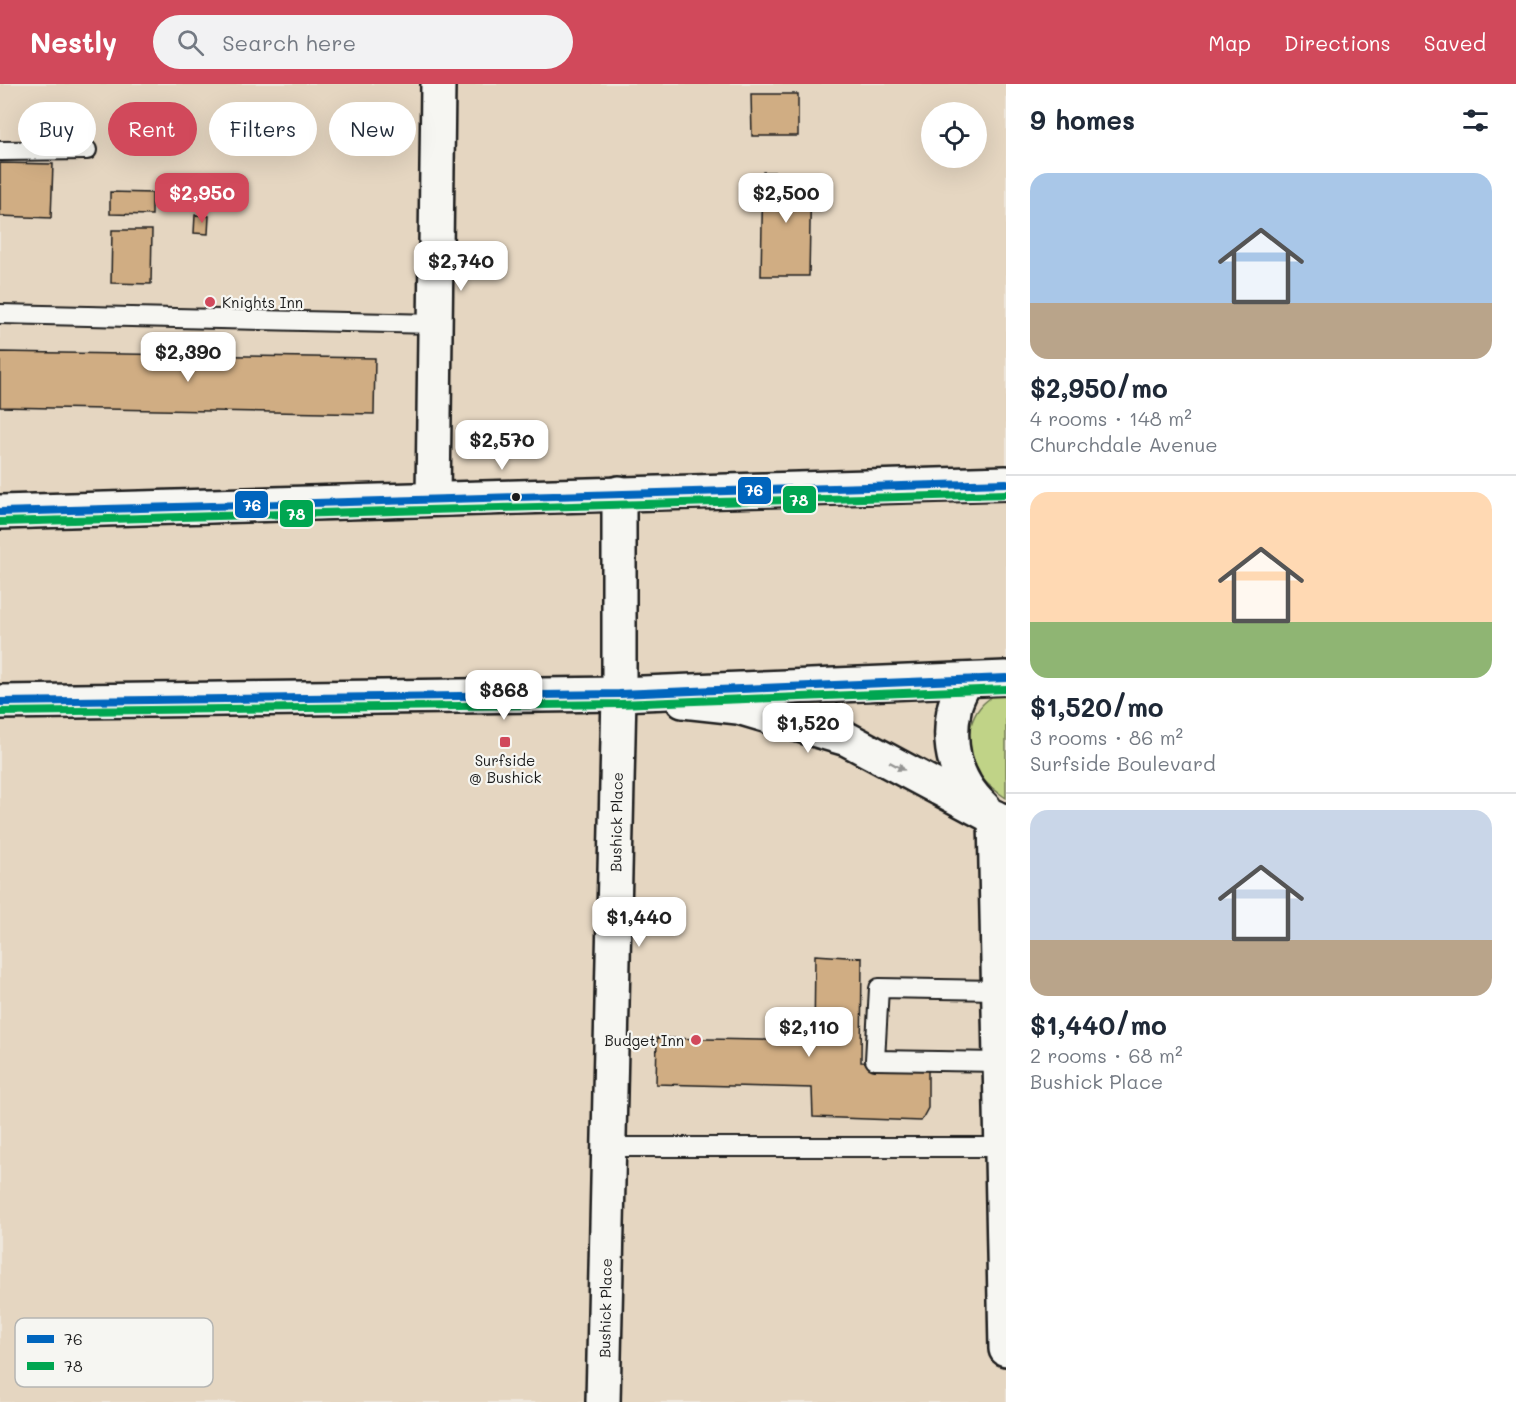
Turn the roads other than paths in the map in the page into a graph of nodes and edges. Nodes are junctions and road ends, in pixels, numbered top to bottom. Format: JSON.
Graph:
{"nodes":[{"id":1,"x":438,"y":84,"type":"edge"},
{"id":2,"x":0,"y":151,"type":"edge"},
{"id":3,"x":18,"y":151,"type":"edge"},
{"id":4,"x":0,"y":314,"type":"edge"},
{"id":5,"x":435,"y":324,"type":"junction"},
{"id":6,"x":1006,"y":483,"type":"edge"},
{"id":7,"x":619,"y":493,"type":"junction"},
{"id":8,"x":433,"y":499,"type":"junction"},
{"id":9,"x":0,"y":512,"type":"edge"},
{"id":10,"x":1006,"y":678,"type":"edge"},
{"id":11,"x":966,"y":680,"type":"junction"},
{"id":12,"x":619,"y":694,"type":"junction"},
{"id":13,"x":0,"y":702,"type":"edge"},
{"id":14,"x":1000,"y":820,"type":"edge"},
{"id":15,"x":998,"y":990,"type":"junction"},
{"id":16,"x":1000,"y":1062,"type":"junction"},
{"id":17,"x":609,"y":1147,"type":"junction"},
{"id":18,"x":1002,"y":1147,"type":"junction"},
{"id":19,"x":1006,"y":1349,"type":"edge"},
{"id":20,"x":603,"y":1402,"type":"edge"}],
"edges":[{"from":1,"to":5,"type":"street"},
{"from":2,"to":3,"type":"lane"},
{"from":4,"to":5,"type":"lane"},
{"from":5,"to":8,"type":"street"},
{"from":6,"to":7,"type":"street"},
{"from":7,"to":8,"type":"street"},
{"from":7,"to":12,"type":"street","name":"Bushick Place"},
{"from":8,"to":9,"type":"street"},
{"from":10,"to":11,"type":"street"},
{"from":11,"to":12,"type":"street"},
{"from":11,"to":14,"type":"street"},
{"from":12,"to":13,"type":"street"},
{"from":12,"to":14,"type":"street","one_way":true},
{"from":12,"to":17,"type":"street","name":"Bushick Place"},
{"from":14,"to":15,"type":"street"},
{"from":15,"to":16,"type":"street"},
{"from":15,"to":16,"type":"lane"},
{"from":16,"to":18,"type":"street"},
{"from":17,"to":18,"type":"lane"},
{"from":17,"to":20,"type":"street","name":"Bushick Place"},
{"from":18,"to":19,"type":"street"}]}
